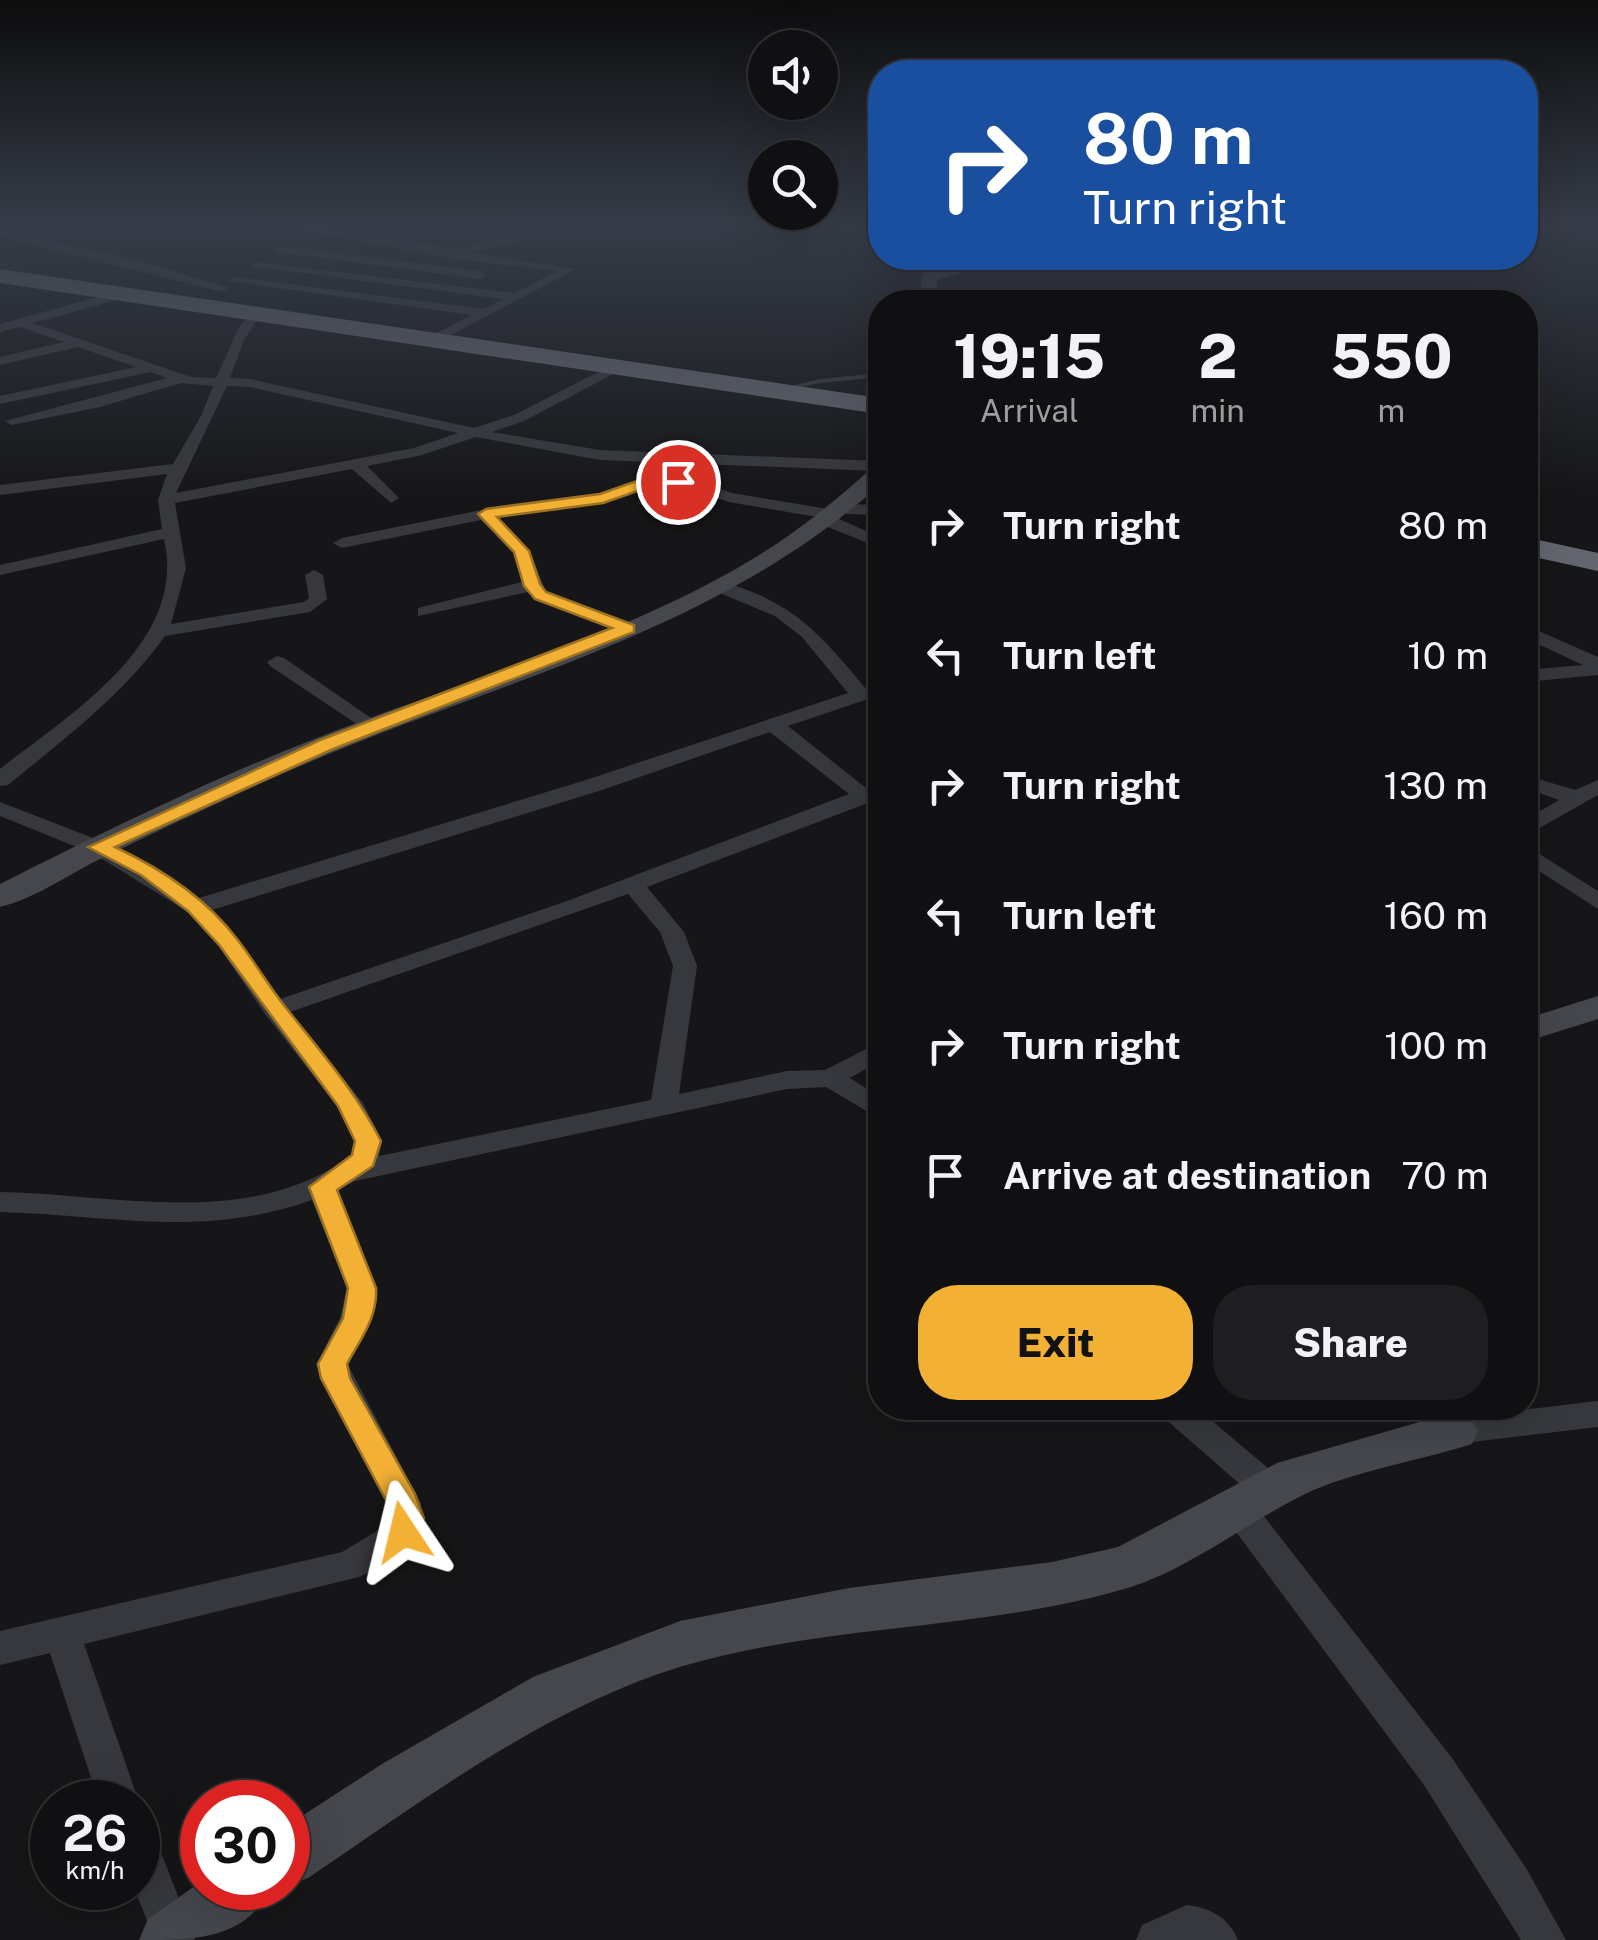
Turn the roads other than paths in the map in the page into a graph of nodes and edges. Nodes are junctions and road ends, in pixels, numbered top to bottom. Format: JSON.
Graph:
{"nodes":[{"id":1,"x":4,"y":316,"type":"edge"},
{"id":2,"x":46,"y":316,"type":"edge"},
{"id":3,"x":254,"y":316,"type":"edge"},
{"id":4,"x":275,"y":316,"type":"edge"},
{"id":5,"x":481,"y":316,"type":"edge"},
{"id":6,"x":23,"y":322,"type":"junction"},
{"id":7,"x":0,"y":328,"type":"edge"},
{"id":8,"x":434,"y":340,"type":"junction"},
{"id":9,"x":78,"y":343,"type":"junction"},
{"id":10,"x":0,"y":361,"type":"edge"},
{"id":11,"x":616,"y":367,"type":"junction"},
{"id":12,"x":153,"y":368,"type":"junction"},
{"id":13,"x":868,"y":376,"type":"edge"},
{"id":14,"x":182,"y":378,"type":"junction"},
{"id":15,"x":224,"y":382,"type":"junction"},
{"id":16,"x":778,"y":391,"type":"junction"},
{"id":17,"x":0,"y":400,"type":"edge"},
{"id":18,"x":868,"y":404,"type":"edge"},
{"id":19,"x":12,"y":422,"type":"dead end"},
{"id":20,"x":472,"y":435,"type":"junction"},
{"id":21,"x":628,"y":456,"type":"junction"},
{"id":22,"x":357,"y":465,"type":"junction"},
{"id":23,"x":178,"y":468,"type":"junction"},
{"id":24,"x":868,"y":468,"type":"edge"},
{"id":25,"x":662,"y":477,"type":"junction"},
{"id":26,"x":868,"y":482,"type":"edge"},
{"id":27,"x":0,"y":490,"type":"edge"},
{"id":28,"x":391,"y":498,"type":"dead end"},
{"id":29,"x":166,"y":500,"type":"junction"},
{"id":30,"x":868,"y":511,"type":"edge"},
{"id":31,"x":486,"y":514,"type":"junction"},
{"id":32,"x":836,"y":515,"type":"junction"},
{"id":33,"x":171,"y":532,"type":"junction"},
{"id":34,"x":868,"y":535,"type":"edge"},
{"id":35,"x":342,"y":543,"type":"dead end"},
{"id":36,"x":1538,"y":549,"type":"edge"},
{"id":37,"x":1598,"y":562,"type":"edge"},
{"id":38,"x":0,"y":570,"type":"edge"},
{"id":39,"x":314,"y":575,"type":"dead end"},
{"id":40,"x":532,"y":586,"type":"junction"},
{"id":41,"x":719,"y":586,"type":"junction"},
{"id":42,"x":425,"y":612,"type":"dead end"},
{"id":43,"x":628,"y":628,"type":"junction"},
{"id":44,"x":156,"y":632,"type":"junction"},
{"id":45,"x":1538,"y":637,"type":"edge"},
{"id":46,"x":277,"y":662,"type":"dead end"},
{"id":47,"x":1598,"y":666,"type":"edge"},
{"id":48,"x":1538,"y":674,"type":"edge"},
{"id":49,"x":374,"y":726,"type":"junction"},
{"id":50,"x":774,"y":726,"type":"junction"},
{"id":51,"x":0,"y":780,"type":"edge"},
{"id":52,"x":1538,"y":786,"type":"edge"},
{"id":53,"x":1598,"y":786,"type":"edge"},
{"id":54,"x":868,"y":798,"type":"edge"},
{"id":55,"x":1576,"y":798,"type":"junction"},
{"id":56,"x":868,"y":804,"type":"edge"},
{"id":57,"x":0,"y":809,"type":"edge"},
{"id":58,"x":1538,"y":821,"type":"edge"},
{"id":59,"x":98,"y":847,"type":"junction"},
{"id":60,"x":1538,"y":861,"type":"edge"},
{"id":61,"x":632,"y":885,"type":"junction"},
{"id":62,"x":0,"y":897,"type":"edge"},
{"id":63,"x":1598,"y":902,"type":"edge"},
{"id":64,"x":196,"y":907,"type":"junction"},
{"id":65,"x":1598,"y":1008,"type":"edge"},
{"id":66,"x":274,"y":1009,"type":"junction"},
{"id":67,"x":1538,"y":1027,"type":"edge"},
{"id":68,"x":868,"y":1057,"type":"edge"},
{"id":69,"x":832,"y":1078,"type":"junction"},
{"id":70,"x":868,"y":1102,"type":"edge"},
{"id":71,"x":664,"y":1106,"type":"junction"},
{"id":72,"x":337,"y":1179,"type":"junction"},
{"id":73,"x":0,"y":1202,"type":"edge"},
{"id":74,"x":1598,"y":1414,"type":"edge"},
{"id":75,"x":1538,"y":1416,"type":"edge"},
{"id":76,"x":1185,"y":1420,"type":"edge"},
{"id":77,"x":1444,"y":1420,"type":"edge"},
{"id":78,"x":1253,"y":1498,"type":"junction"},
{"id":79,"x":62,"y":1636,"type":"junction"},
{"id":80,"x":0,"y":1648,"type":"edge"},
{"id":81,"x":111,"y":1780,"type":"edge"},
{"id":82,"x":310,"y":1844,"type":"edge"},
{"id":83,"x":160,"y":1906,"type":"edge"},
{"id":84,"x":211,"y":1910,"type":"edge"},
{"id":85,"x":172,"y":1938,"type":"edge"},
{"id":86,"x":1542,"y":1938,"type":"edge"},
{"id":87,"x":1157,"y":1940,"type":"edge"},
{"id":88,"x":1218,"y":1940,"type":"edge"}],
"edges":[{"from":1,"to":6,"type":"street"},
{"from":2,"to":6,"type":"street"},
{"from":3,"to":15,"type":"street"},
{"from":4,"to":8,"type":"highway"},
{"from":5,"to":8,"type":"street"},
{"from":6,"to":7,"type":"street"},
{"from":6,"to":9,"type":"street"},
{"from":8,"to":11,"type":"highway"},
{"from":9,"to":10,"type":"street"},
{"from":9,"to":12,"type":"street"},
{"from":11,"to":16,"type":"highway"},
{"from":11,"to":20,"type":"street"},
{"from":12,"to":14,"type":"street"},
{"from":12,"to":17,"type":"street"},
{"from":13,"to":16,"type":"lane"},
{"from":14,"to":15,"type":"street"},
{"from":14,"to":19,"type":"street"},
{"from":15,"to":20,"type":"street"},
{"from":15,"to":23,"type":"street"},
{"from":16,"to":18,"type":"highway"},
{"from":20,"to":21,"type":"street"},
{"from":20,"to":22,"type":"street"},
{"from":21,"to":24,"type":"street"},
{"from":21,"to":25,"type":"street"},
{"from":22,"to":28,"type":"street"},
{"from":22,"to":29,"type":"street"},
{"from":23,"to":27,"type":"street"},
{"from":23,"to":29,"type":"street"},
{"from":25,"to":31,"type":"street"},
{"from":25,"to":32,"type":"street"},
{"from":26,"to":32,"type":"street"},
{"from":29,"to":33,"type":"street"},
{"from":30,"to":32,"type":"street"},
{"from":31,"to":35,"type":"street"},
{"from":31,"to":40,"type":"street"},
{"from":32,"to":34,"type":"street"},
{"from":32,"to":41,"type":"street"},
{"from":33,"to":38,"type":"street"},
{"from":33,"to":44,"type":"street"},
{"from":36,"to":37,"type":"highway"},
{"from":39,"to":44,"type":"street"},
{"from":40,"to":42,"type":"street"},
{"from":40,"to":43,"type":"street"},
{"from":41,"to":43,"type":"street"},
{"from":41,"to":50,"type":"street"},
{"from":43,"to":49,"type":"street"},
{"from":44,"to":51,"type":"street"},
{"from":45,"to":47,"type":"street"},
{"from":46,"to":49,"type":"street"},
{"from":47,"to":48,"type":"street"},
{"from":49,"to":59,"type":"street"},
{"from":50,"to":54,"type":"street"},
{"from":50,"to":64,"type":"street"},
{"from":52,"to":55,"type":"street"},
{"from":53,"to":55,"type":"street"},
{"from":55,"to":58,"type":"street"},
{"from":56,"to":61,"type":"street"},
{"from":57,"to":59,"type":"street"},
{"from":59,"to":62,"type":"street"},
{"from":59,"to":64,"type":"street"},
{"from":60,"to":63,"type":"street"},
{"from":61,"to":66,"type":"street"},
{"from":61,"to":71,"type":"street"},
{"from":64,"to":66,"type":"street"},
{"from":65,"to":67,"type":"street"},
{"from":66,"to":72,"type":"street"},
{"from":68,"to":69,"type":"street"},
{"from":69,"to":70,"type":"street"},
{"from":69,"to":71,"type":"street"},
{"from":71,"to":72,"type":"street"},
{"from":72,"to":73,"type":"street"},
{"from":72,"to":79,"type":"street"},
{"from":74,"to":75,"type":"street"},
{"from":76,"to":78,"type":"street"},
{"from":77,"to":78,"type":"street"},
{"from":78,"to":82,"type":"street"},
{"from":78,"to":86,"type":"street"},
{"from":79,"to":80,"type":"street"},
{"from":79,"to":81,"type":"street"},
{"from":83,"to":85,"type":"street"},
{"from":84,"to":85,"type":"street"},
{"from":87,"to":88,"type":"street"}]}
